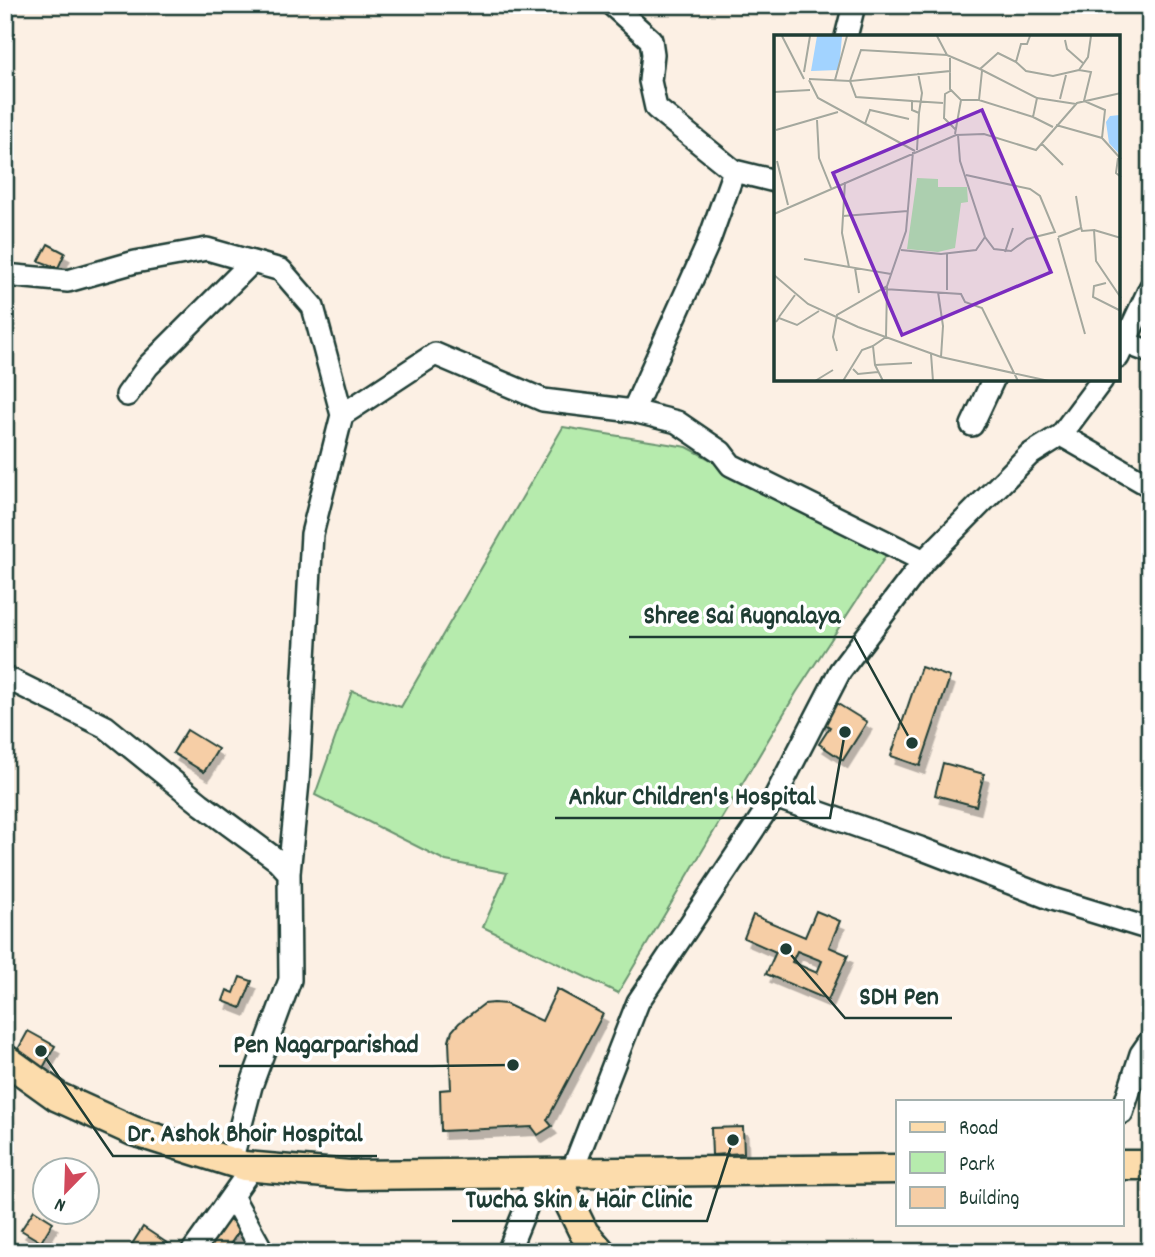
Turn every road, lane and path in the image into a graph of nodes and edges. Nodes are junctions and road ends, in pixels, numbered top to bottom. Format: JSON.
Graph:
{"nodes":[{"id":1,"x":612,"y":5,"type":"edge"},
{"id":2,"x":854,"y":5,"type":"edge"},
{"id":3,"x":846,"y":35,"type":"edge"},
{"id":4,"x":734,"y":171,"type":"junction"},
{"id":5,"x":774,"y":181,"type":"edge"},
{"id":6,"x":252,"y":262,"type":"junction"},
{"id":7,"x":5,"y":275,"type":"edge"},
{"id":8,"x":1150,"y":288,"type":"edge"},
{"id":9,"x":1120,"y":350,"type":"edge"},
{"id":10,"x":1150,"y":353,"type":"edge"},
{"id":11,"x":992,"y":382,"type":"edge"},
{"id":12,"x":1101,"y":382,"type":"edge"},
{"id":13,"x":127,"y":395,"type":"dead end"},
{"id":14,"x":634,"y":411,"type":"junction"},
{"id":15,"x":342,"y":415,"type":"junction"},
{"id":16,"x":972,"y":425,"type":"dead end"},
{"id":17,"x":1061,"y":435,"type":"junction"},
{"id":18,"x":1150,"y":486,"type":"edge"},
{"id":19,"x":924,"y":561,"type":"junction"},
{"id":20,"x":5,"y":677,"type":"edge"},
{"id":21,"x":775,"y":797,"type":"junction"},
{"id":22,"x":289,"y":873,"type":"junction"},
{"id":23,"x":1150,"y":929,"type":"edge"},
{"id":24,"x":1150,"y":1041,"type":"edge"},
{"id":25,"x":5,"y":1059,"type":"edge"},
{"id":26,"x":1124,"y":1108,"type":"edge"},
{"id":27,"x":242,"y":1164,"type":"junction"},
{"id":28,"x":1124,"y":1165,"type":"edge"},
{"id":29,"x":1150,"y":1165,"type":"edge"},
{"id":30,"x":896,"y":1169,"type":"edge"},
{"id":31,"x":555,"y":1174,"type":"junction"},
{"id":32,"x":232,"y":1196,"type":"junction"},
{"id":33,"x":192,"y":1252,"type":"edge"},
{"id":34,"x":263,"y":1252,"type":"edge"},
{"id":35,"x":508,"y":1252,"type":"edge"},
{"id":36,"x":601,"y":1252,"type":"edge"}],
"edges":[{"from":1,"to":4,"type":"street"},
{"from":2,"to":3,"type":"street"},
{"from":4,"to":5,"type":"street"},
{"from":4,"to":14,"type":"street"},
{"from":6,"to":7,"type":"street"},
{"from":6,"to":13,"type":"street"},
{"from":6,"to":15,"type":"street"},
{"from":8,"to":9,"type":"street"},
{"from":9,"to":10,"type":"street"},
{"from":11,"to":16,"type":"street"},
{"from":12,"to":17,"type":"street"},
{"from":14,"to":15,"type":"street"},
{"from":14,"to":19,"type":"street"},
{"from":15,"to":22,"type":"street"},
{"from":17,"to":18,"type":"street"},
{"from":17,"to":19,"type":"street"},
{"from":19,"to":21,"type":"street"},
{"from":20,"to":22,"type":"street"},
{"from":21,"to":23,"type":"street"},
{"from":21,"to":31,"type":"street"},
{"from":22,"to":27,"type":"street"},
{"from":24,"to":26,"type":"street"},
{"from":25,"to":27,"type":"main road"},
{"from":27,"to":31,"type":"main road"},
{"from":27,"to":32,"type":"street"},
{"from":28,"to":29,"type":"main road"},
{"from":30,"to":31,"type":"main road"},
{"from":31,"to":35,"type":"street"},
{"from":31,"to":36,"type":"main road"},
{"from":32,"to":33,"type":"street"},
{"from":32,"to":34,"type":"street"}]}
